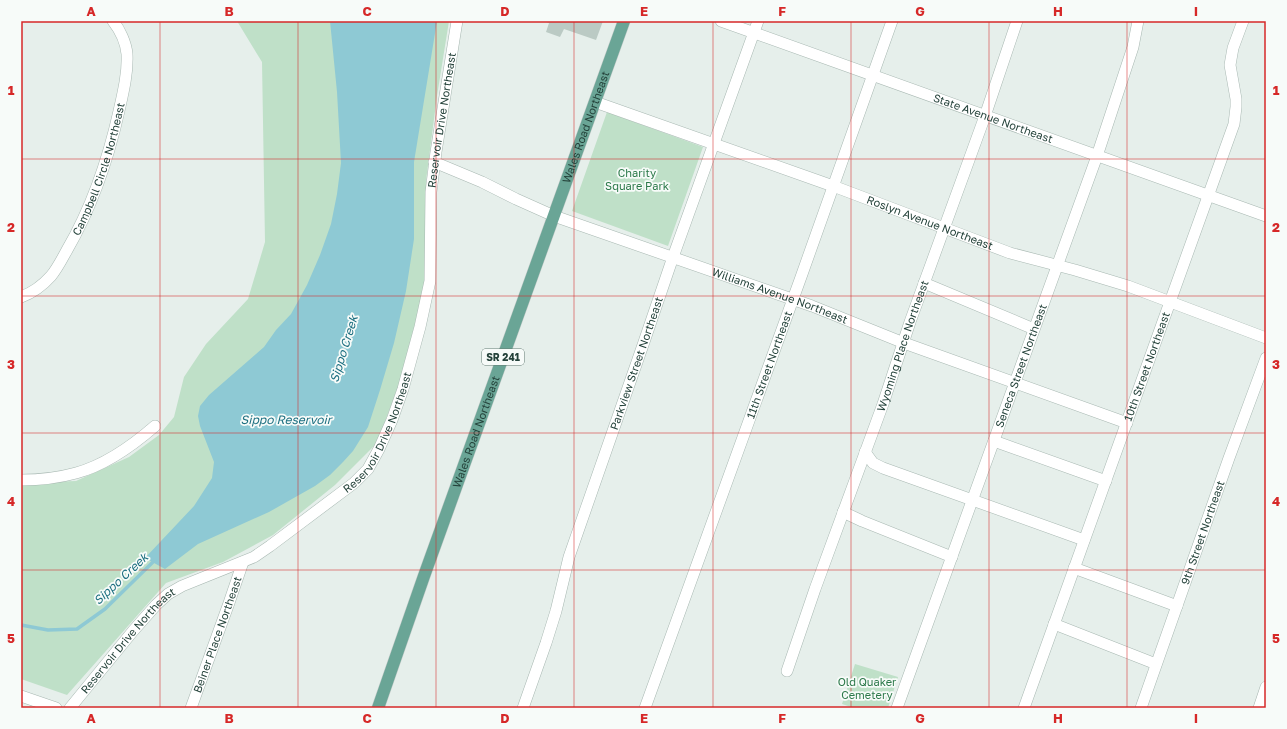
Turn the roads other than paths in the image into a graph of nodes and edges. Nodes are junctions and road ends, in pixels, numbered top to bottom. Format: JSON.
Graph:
{"nodes":[{"id":1,"x":113,"y":21,"type":"edge"},
{"id":2,"x":457,"y":21,"type":"edge"},
{"id":3,"x":624,"y":21,"type":"edge"},
{"id":4,"x":721,"y":21,"type":"edge"},
{"id":5,"x":758,"y":21,"type":"edge"},
{"id":6,"x":892,"y":21,"type":"edge"},
{"id":7,"x":1017,"y":21,"type":"edge"},
{"id":8,"x":1138,"y":21,"type":"edge"},
{"id":9,"x":1243,"y":21,"type":"edge"},
{"id":10,"x":753,"y":33,"type":"junction"},
{"id":11,"x":872,"y":75,"type":"junction"},
{"id":12,"x":595,"y":102,"type":"junction"},
{"id":13,"x":985,"y":116,"type":"junction"},
{"id":14,"x":714,"y":144,"type":"junction"},
{"id":15,"x":1097,"y":156,"type":"junction"},
{"id":16,"x":434,"y":162,"type":"junction"},
{"id":17,"x":833,"y":186,"type":"junction"},
{"id":18,"x":1208,"y":195,"type":"junction"},
{"id":19,"x":554,"y":216,"type":"junction"},
{"id":20,"x":1266,"y":216,"type":"edge"},
{"id":21,"x":944,"y":228,"type":"junction"},
{"id":22,"x":673,"y":257,"type":"junction"},
{"id":23,"x":1057,"y":266,"type":"junction"},
{"id":24,"x":924,"y":282,"type":"junction"},
{"id":25,"x":21,"y":297,"type":"edge"},
{"id":26,"x":793,"y":300,"type":"junction"},
{"id":27,"x":1170,"y":301,"type":"junction"},
{"id":28,"x":1034,"y":329,"type":"junction"},
{"id":29,"x":1266,"y":338,"type":"edge"},
{"id":30,"x":904,"y":343,"type":"junction"},
{"id":31,"x":1266,"y":358,"type":"edge"},
{"id":32,"x":1015,"y":384,"type":"junction"},
{"id":33,"x":1127,"y":423,"type":"junction"},
{"id":34,"x":155,"y":426,"type":"dead end"},
{"id":35,"x":994,"y":441,"type":"junction"},
{"id":36,"x":865,"y":452,"type":"junction"},
{"id":37,"x":21,"y":480,"type":"edge"},
{"id":38,"x":1106,"y":481,"type":"junction"},
{"id":39,"x":973,"y":501,"type":"junction"},
{"id":40,"x":843,"y":512,"type":"junction"},
{"id":41,"x":1084,"y":540,"type":"junction"},
{"id":42,"x":952,"y":557,"type":"junction"},
{"id":43,"x":243,"y":562,"type":"junction"},
{"id":44,"x":1074,"y":568,"type":"junction"},
{"id":45,"x":1177,"y":606,"type":"junction"},
{"id":46,"x":1054,"y":624,"type":"junction"},
{"id":47,"x":1156,"y":664,"type":"junction"},
{"id":48,"x":787,"y":671,"type":"dead end"},
{"id":49,"x":1266,"y":688,"type":"edge"},
{"id":50,"x":21,"y":696,"type":"edge"},
{"id":51,"x":56,"y":708,"type":"edge"},
{"id":52,"x":70,"y":708,"type":"edge"},
{"id":53,"x":191,"y":708,"type":"edge"},
{"id":54,"x":378,"y":708,"type":"edge"},
{"id":55,"x":523,"y":708,"type":"edge"},
{"id":56,"x":645,"y":708,"type":"edge"},
{"id":57,"x":897,"y":708,"type":"edge"},
{"id":58,"x":1024,"y":708,"type":"edge"},
{"id":59,"x":1141,"y":708,"type":"edge"},
{"id":60,"x":1259,"y":708,"type":"edge"}],
"edges":[{"from":1,"to":25,"type":"street","name":"Campbell Circle Northeast"},
{"from":2,"to":16,"type":"street","name":"Reservoir Drive Northeast"},
{"from":3,"to":12,"type":"main road","name":"Wales Road Northeast","number":"SR 241"},
{"from":4,"to":10,"type":"street","name":"State Avenue Northeast"},
{"from":5,"to":10,"type":"street","name":"Parkview Street Northeast"},
{"from":6,"to":11,"type":"street","name":"11th Street Northeast"},
{"from":7,"to":13,"type":"street","name":"Wyoming Place Northeast"},
{"from":8,"to":15,"type":"street","name":"Seneca Street Northeast"},
{"from":9,"to":18,"type":"street","name":"10th Street Northeast"},
{"from":10,"to":11,"type":"street","name":"State Avenue Northeast"},
{"from":10,"to":14,"type":"street","name":"Parkview Street Northeast"},
{"from":11,"to":13,"type":"street","name":"State Avenue Northeast"},
{"from":11,"to":17,"type":"street","name":"11th Street Northeast"},
{"from":12,"to":14,"type":"street","name":"Roslyn Avenue Northeast"},
{"from":12,"to":19,"type":"main road","name":"Wales Road Northeast","number":"SR 241"},
{"from":13,"to":15,"type":"street","name":"State Avenue Northeast"},
{"from":13,"to":21,"type":"street","name":"Wyoming Place Northeast"},
{"from":14,"to":17,"type":"street","name":"Roslyn Avenue Northeast"},
{"from":14,"to":22,"type":"street","name":"Parkview Street Northeast"},
{"from":15,"to":18,"type":"street","name":"State Avenue Northeast"},
{"from":15,"to":23,"type":"street","name":"Seneca Street Northeast"},
{"from":16,"to":19,"type":"street","name":"Williams Avenue Northeast"},
{"from":16,"to":43,"type":"street","name":"Reservoir Drive Northeast"},
{"from":17,"to":21,"type":"street","name":"Roslyn Avenue Northeast"},
{"from":17,"to":26,"type":"street","name":"11th Street Northeast"},
{"from":18,"to":20,"type":"street","name":"State Avenue Northeast"},
{"from":18,"to":27,"type":"street","name":"10th Street Northeast"},
{"from":19,"to":22,"type":"street","name":"Williams Avenue Northeast"},
{"from":19,"to":54,"type":"main road","name":"Wales Road Northeast","number":"SR 241"},
{"from":21,"to":23,"type":"street","name":"Roslyn Avenue Northeast"},
{"from":21,"to":24,"type":"street","name":"Wyoming Place Northeast"},
{"from":22,"to":26,"type":"street","name":"Williams Avenue Northeast"},
{"from":22,"to":55,"type":"street","name":"Parkview Street Northeast"},
{"from":23,"to":27,"type":"street","name":"Roslyn Avenue Northeast"},
{"from":23,"to":28,"type":"street","name":"Seneca Street Northeast"},
{"from":24,"to":28,"type":"street"},
{"from":24,"to":30,"type":"street","name":"Wyoming Place Northeast"},
{"from":26,"to":30,"type":"street","name":"Williams Avenue Northeast"},
{"from":26,"to":56,"type":"street","name":"11th Street Northeast"},
{"from":27,"to":29,"type":"street","name":"Roslyn Avenue Northeast"},
{"from":27,"to":33,"type":"street","name":"10th Street Northeast"},
{"from":28,"to":32,"type":"street","name":"Seneca Street Northeast"},
{"from":30,"to":32,"type":"street","name":"Williams Avenue Northeast"},
{"from":30,"to":36,"type":"street","name":"Wyoming Place Northeast"},
{"from":31,"to":45,"type":"street","name":"9th Street Northeast"},
{"from":32,"to":33,"type":"street","name":"Williams Avenue Northeast"},
{"from":32,"to":35,"type":"street","name":"Seneca Street Northeast"},
{"from":33,"to":38,"type":"street","name":"10th Street Northeast"},
{"from":34,"to":37,"type":"street"},
{"from":35,"to":38,"type":"street"},
{"from":35,"to":39,"type":"street","name":"Seneca Street Northeast"},
{"from":36,"to":39,"type":"street"},
{"from":36,"to":40,"type":"street","name":"Wyoming Place Northeast"},
{"from":38,"to":41,"type":"street","name":"10th Street Northeast"},
{"from":39,"to":41,"type":"street"},
{"from":39,"to":42,"type":"street","name":"Seneca Street Northeast"},
{"from":40,"to":42,"type":"street"},
{"from":40,"to":48,"type":"street","name":"Wyoming Place Northeast"},
{"from":41,"to":44,"type":"street","name":"10th Street Northeast"},
{"from":42,"to":57,"type":"street","name":"Seneca Street Northeast"},
{"from":43,"to":52,"type":"street","name":"Reservoir Drive Northeast"},
{"from":43,"to":53,"type":"street","name":"Beiner Place Northeast"},
{"from":44,"to":45,"type":"street"},
{"from":44,"to":46,"type":"street","name":"10th Street Northeast"},
{"from":45,"to":47,"type":"street","name":"9th Street Northeast"},
{"from":46,"to":47,"type":"street"},
{"from":46,"to":58,"type":"street","name":"10th Street Northeast"},
{"from":47,"to":59,"type":"street","name":"9th Street Northeast"},
{"from":49,"to":60,"type":"street"},
{"from":50,"to":51,"type":"street"}]}
